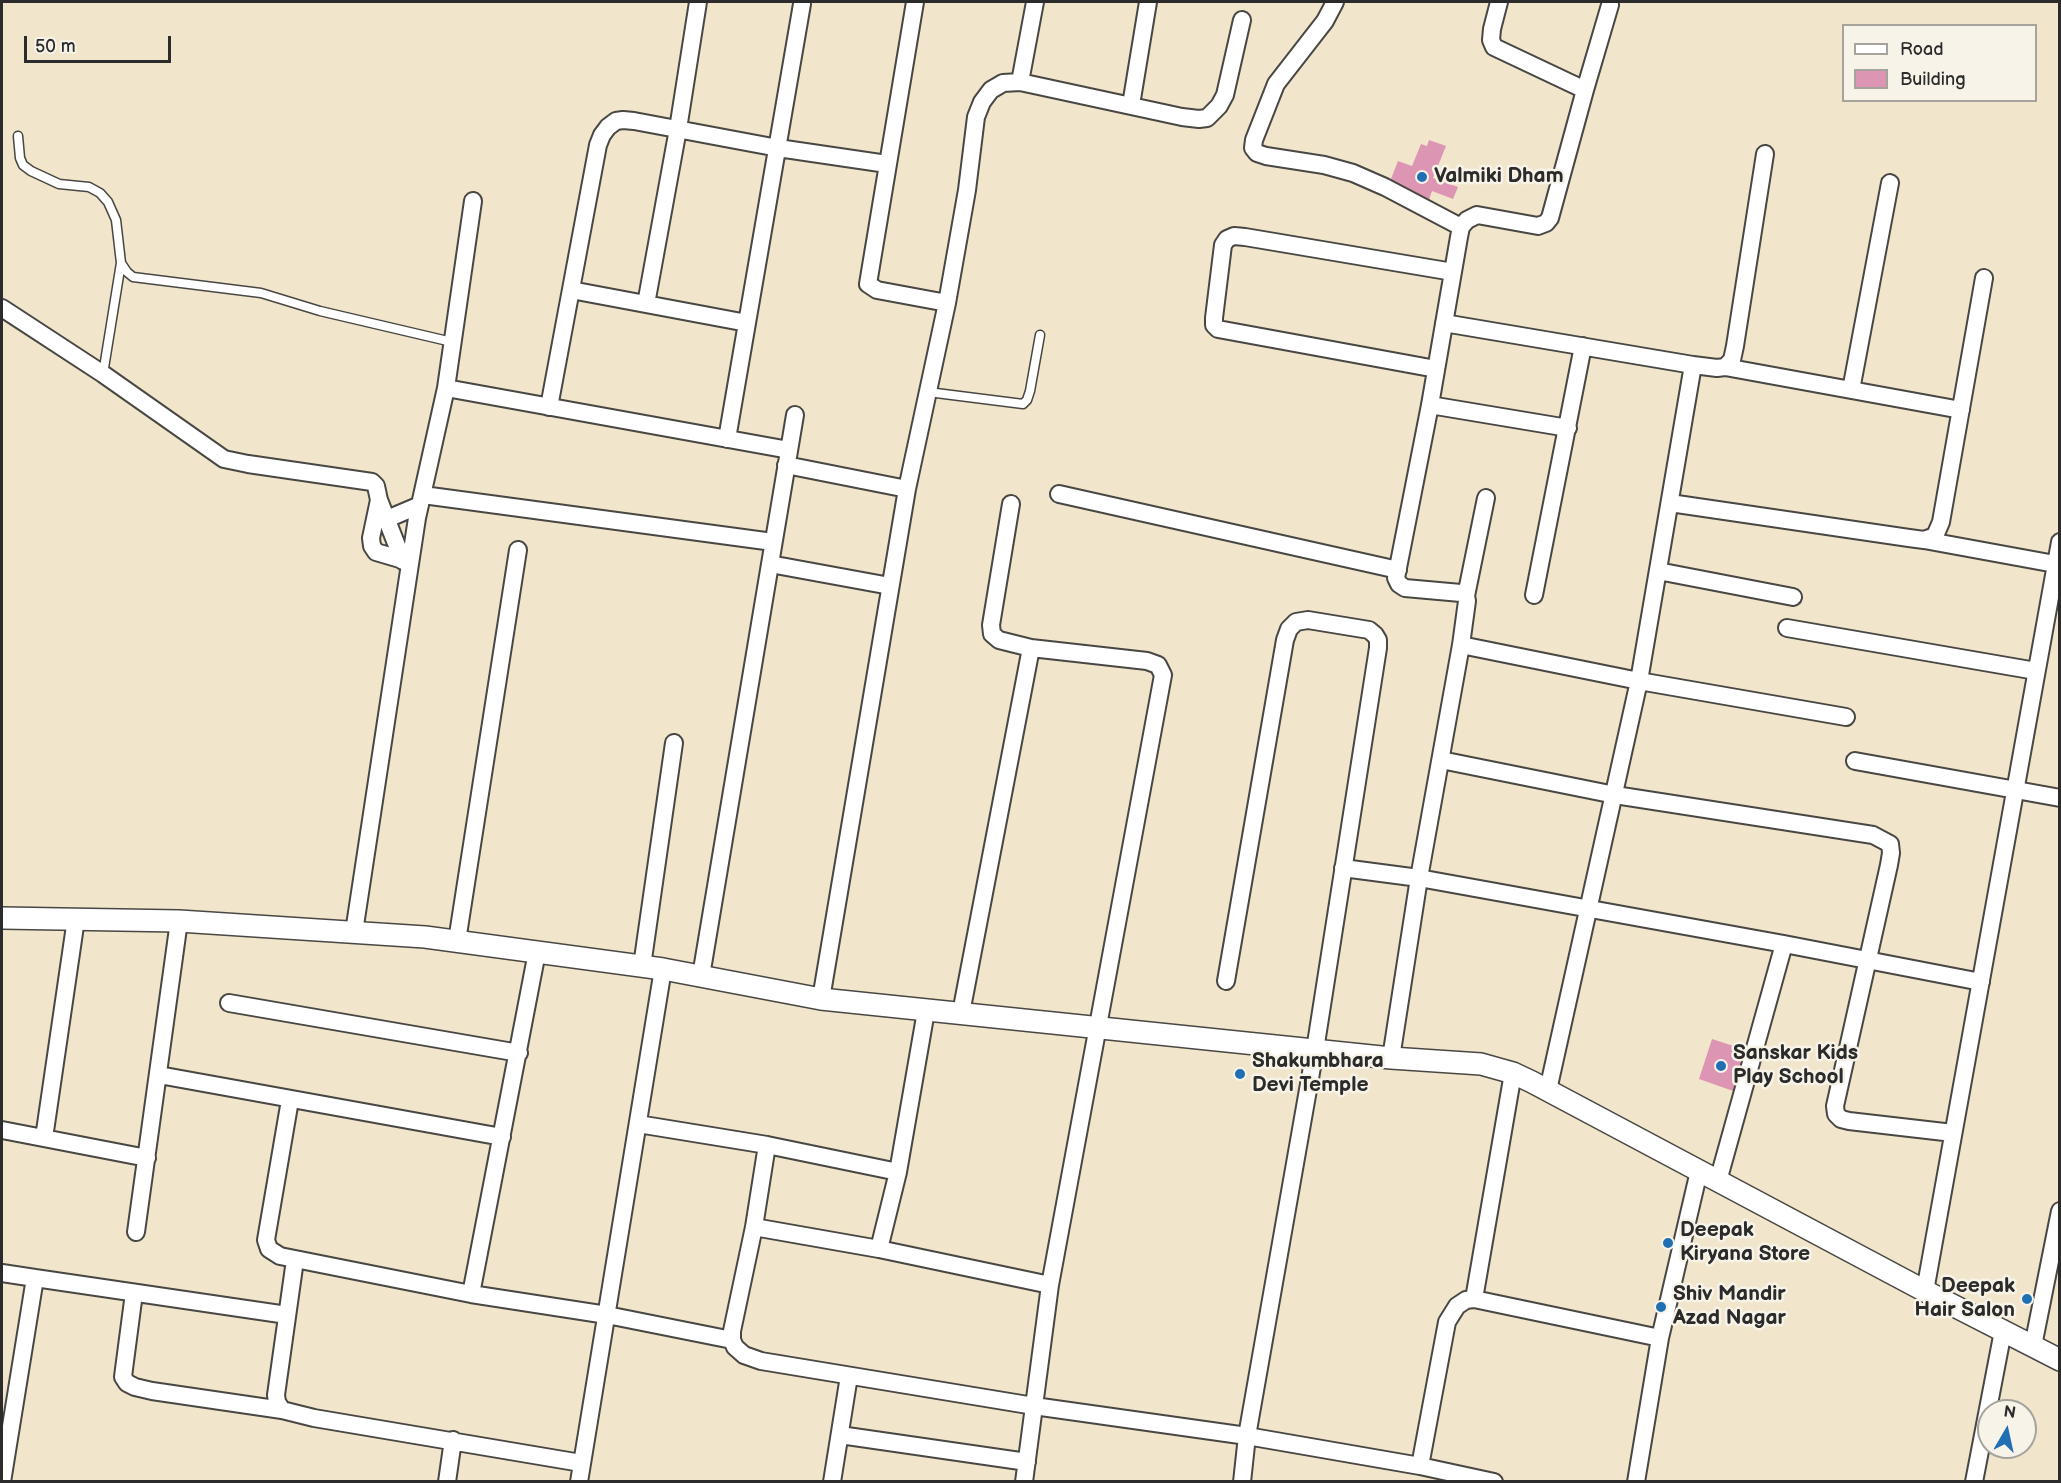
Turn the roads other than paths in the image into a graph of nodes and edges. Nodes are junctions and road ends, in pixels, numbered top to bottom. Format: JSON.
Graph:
{"nodes":[{"id":1,"x":698,"y":2,"type":"edge"},
{"id":2,"x":915,"y":2,"type":"edge"},
{"id":3,"x":1035,"y":2,"type":"edge"},
{"id":4,"x":1148,"y":2,"type":"edge"},
{"id":5,"x":1335,"y":2,"type":"edge"},
{"id":6,"x":1499,"y":2,"type":"edge"},
{"id":7,"x":802,"y":4,"type":"dead end"},
{"id":8,"x":1610,"y":5,"type":"dead end"},
{"id":9,"x":1242,"y":20,"type":"dead end"},
{"id":10,"x":1020,"y":82,"type":"junction"},
{"id":11,"x":1585,"y":90,"type":"junction"},
{"id":12,"x":1131,"y":105,"type":"junction"},
{"id":13,"x":678,"y":129,"type":"junction"},
{"id":14,"x":18,"y":136,"type":"dead end"},
{"id":15,"x":777,"y":148,"type":"junction"},
{"id":16,"x":1765,"y":154,"type":"dead end"},
{"id":17,"x":887,"y":164,"type":"junction"},
{"id":18,"x":1890,"y":183,"type":"dead end"},
{"id":19,"x":473,"y":201,"type":"dead end"},
{"id":20,"x":1461,"y":227,"type":"junction"},
{"id":21,"x":121,"y":263,"type":"junction"},
{"id":22,"x":1453,"y":272,"type":"junction"},
{"id":23,"x":1984,"y":278,"type":"dead end"},
{"id":24,"x":571,"y":290,"type":"junction"},
{"id":25,"x":947,"y":303,"type":"junction"},
{"id":26,"x":646,"y":304,"type":"junction"},
{"id":27,"x":2,"y":308,"type":"edge"},
{"id":28,"x":747,"y":322,"type":"junction"},
{"id":29,"x":1444,"y":322,"type":"junction"},
{"id":30,"x":1040,"y":335,"type":"dead end"},
{"id":31,"x":452,"y":342,"type":"junction"},
{"id":32,"x":1583,"y":346,"type":"junction"},
{"id":33,"x":1693,"y":365,"type":"junction"},
{"id":34,"x":1725,"y":367,"type":"junction"},
{"id":35,"x":1436,"y":369,"type":"junction"},
{"id":36,"x":103,"y":374,"type":"junction"},
{"id":37,"x":446,"y":388,"type":"junction"},
{"id":38,"x":1851,"y":390,"type":"junction"},
{"id":39,"x":928,"y":392,"type":"junction"},
{"id":40,"x":1430,"y":405,"type":"junction"},
{"id":41,"x":549,"y":407,"type":"junction"},
{"id":42,"x":1961,"y":410,"type":"junction"},
{"id":43,"x":795,"y":416,"type":"dead end"},
{"id":44,"x":1568,"y":428,"type":"junction"},
{"id":45,"x":727,"y":439,"type":"junction"},
{"id":46,"x":787,"y":458,"type":"junction"},
{"id":47,"x":907,"y":489,"type":"junction"},
{"id":48,"x":1059,"y":494,"type":"dead end"},
{"id":49,"x":1486,"y":498,"type":"dead end"},
{"id":50,"x":379,"y":500,"type":"junction"},
{"id":51,"x":422,"y":500,"type":"junction"},
{"id":52,"x":1670,"y":503,"type":"junction"},
{"id":53,"x":1011,"y":504,"type":"dead end"},
{"id":54,"x":387,"y":519,"type":"junction"},
{"id":55,"x":1924,"y":540,"type":"junction"},
{"id":56,"x":773,"y":542,"type":"junction"},
{"id":57,"x":2060,"y":542,"type":"edge"},
{"id":58,"x":518,"y":550,"type":"dead end"},
{"id":59,"x":407,"y":561,"type":"junction"},
{"id":60,"x":770,"y":564,"type":"junction"},
{"id":61,"x":2055,"y":564,"type":"junction"},
{"id":62,"x":1398,"y":570,"type":"junction"},
{"id":63,"x":1658,"y":571,"type":"junction"},
{"id":64,"x":890,"y":586,"type":"junction"},
{"id":65,"x":1534,"y":595,"type":"dead end"},
{"id":66,"x":1466,"y":596,"type":"junction"},
{"id":67,"x":1792,"y":597,"type":"dead end"},
{"id":68,"x":1787,"y":628,"type":"dead end"},
{"id":69,"x":1461,"y":645,"type":"junction"},
{"id":70,"x":1031,"y":648,"type":"junction"},
{"id":71,"x":2036,"y":670,"type":"junction"},
{"id":72,"x":1639,"y":681,"type":"junction"},
{"id":73,"x":1846,"y":717,"type":"dead end"},
{"id":74,"x":674,"y":743,"type":"dead end"},
{"id":75,"x":1441,"y":760,"type":"junction"},
{"id":76,"x":1855,"y":761,"type":"dead end"},
{"id":77,"x":2014,"y":789,"type":"junction"},
{"id":78,"x":1615,"y":795,"type":"junction"},
{"id":79,"x":2060,"y":798,"type":"edge"},
{"id":80,"x":1343,"y":868,"type":"junction"},
{"id":81,"x":1419,"y":878,"type":"junction"},
{"id":82,"x":1590,"y":909,"type":"junction"},
{"id":83,"x":2,"y":918,"type":"edge"},
{"id":84,"x":76,"y":919,"type":"junction"},
{"id":85,"x":179,"y":921,"type":"junction"},
{"id":86,"x":354,"y":932,"type":"junction"},
{"id":87,"x":457,"y":941,"type":"junction"},
{"id":88,"x":1784,"y":945,"type":"junction"},
{"id":89,"x":537,"y":952,"type":"junction"},
{"id":90,"x":1868,"y":961,"type":"junction"},
{"id":91,"x":642,"y":966,"type":"junction"},
{"id":92,"x":663,"y":969,"type":"junction"},
{"id":93,"x":701,"y":976,"type":"junction"},
{"id":94,"x":1226,"y":981,"type":"dead end"},
{"id":95,"x":1981,"y":982,"type":"junction"},
{"id":96,"x":820,"y":999,"type":"junction"},
{"id":97,"x":229,"y":1003,"type":"dead end"},
{"id":98,"x":926,"y":1011,"type":"junction"},
{"id":99,"x":961,"y":1013,"type":"junction"},
{"id":100,"x":1097,"y":1027,"type":"junction"},
{"id":101,"x":1315,"y":1050,"type":"junction"},
{"id":102,"x":519,"y":1053,"type":"junction"},
{"id":103,"x":1391,"y":1058,"type":"junction"},
{"id":104,"x":1514,"y":1073,"type":"junction"},
{"id":105,"x":159,"y":1076,"type":"junction"},
{"id":106,"x":1548,"y":1090,"type":"junction"},
{"id":107,"x":290,"y":1100,"type":"junction"},
{"id":108,"x":638,"y":1124,"type":"junction"},
{"id":109,"x":2,"y":1130,"type":"edge"},
{"id":110,"x":1953,"y":1133,"type":"junction"},
{"id":111,"x":502,"y":1137,"type":"junction"},
{"id":112,"x":44,"y":1138,"type":"junction"},
{"id":113,"x":767,"y":1145,"type":"junction"},
{"id":114,"x":147,"y":1158,"type":"junction"},
{"id":115,"x":1699,"y":1171,"type":"junction"},
{"id":116,"x":898,"y":1172,"type":"junction"},
{"id":117,"x":1718,"y":1181,"type":"junction"},
{"id":118,"x":2060,"y":1211,"type":"edge"},
{"id":119,"x":754,"y":1227,"type":"junction"},
{"id":120,"x":136,"y":1232,"type":"dead end"},
{"id":121,"x":879,"y":1249,"type":"junction"},
{"id":122,"x":295,"y":1260,"type":"junction"},
{"id":123,"x":2,"y":1273,"type":"edge"},
{"id":124,"x":35,"y":1278,"type":"junction"},
{"id":125,"x":1050,"y":1285,"type":"junction"},
{"id":126,"x":1925,"y":1291,"type":"junction"},
{"id":127,"x":134,"y":1293,"type":"junction"},
{"id":128,"x":471,"y":1294,"type":"junction"},
{"id":129,"x":1474,"y":1299,"type":"junction"},
{"id":130,"x":286,"y":1315,"type":"junction"},
{"id":131,"x":608,"y":1315,"type":"junction"},
{"id":132,"x":2004,"y":1331,"type":"junction"},
{"id":133,"x":1660,"y":1338,"type":"junction"},
{"id":134,"x":732,"y":1340,"type":"junction"},
{"id":135,"x":2033,"y":1346,"type":"junction"},
{"id":136,"x":2060,"y":1359,"type":"edge"},
{"id":137,"x":849,"y":1376,"type":"junction"},
{"id":138,"x":1034,"y":1406,"type":"junction"},
{"id":139,"x":282,"y":1410,"type":"junction"},
{"id":140,"x":840,"y":1435,"type":"junction"},
{"id":141,"x":1247,"y":1436,"type":"junction"},
{"id":142,"x":453,"y":1440,"type":"junction"},
{"id":143,"x":1027,"y":1462,"type":"junction"},
{"id":144,"x":581,"y":1463,"type":"junction"},
{"id":145,"x":1420,"y":1466,"type":"junction"},
{"id":146,"x":1438,"y":1476,"type":"edge"},
{"id":147,"x":2,"y":1482,"type":"edge"},
{"id":148,"x":447,"y":1482,"type":"edge"},
{"id":149,"x":579,"y":1482,"type":"edge"},
{"id":150,"x":832,"y":1482,"type":"edge"},
{"id":151,"x":1024,"y":1482,"type":"edge"},
{"id":152,"x":1242,"y":1482,"type":"edge"},
{"id":153,"x":1494,"y":1482,"type":"edge"},
{"id":154,"x":1636,"y":1482,"type":"edge"},
{"id":155,"x":1974,"y":1482,"type":"edge"}],
"edges":[{"from":1,"to":13,"type":"street"},
{"from":2,"to":17,"type":"street"},
{"from":3,"to":10,"type":"street"},
{"from":4,"to":12,"type":"street"},
{"from":5,"to":20,"type":"street"},
{"from":6,"to":11,"type":"street"},
{"from":7,"to":15,"type":"street"},
{"from":8,"to":11,"type":"street"},
{"from":9,"to":12,"type":"street"},
{"from":10,"to":12,"type":"street"},
{"from":10,"to":25,"type":"street"},
{"from":11,"to":20,"type":"street"},
{"from":13,"to":15,"type":"street"},
{"from":13,"to":24,"type":"street"},
{"from":13,"to":26,"type":"street"},
{"from":14,"to":21,"type":"lane"},
{"from":15,"to":17,"type":"street"},
{"from":15,"to":28,"type":"street"},
{"from":16,"to":34,"type":"street"},
{"from":17,"to":25,"type":"street"},
{"from":18,"to":38,"type":"street"},
{"from":19,"to":31,"type":"street"},
{"from":20,"to":22,"type":"street"},
{"from":21,"to":31,"type":"lane"},
{"from":21,"to":36,"type":"lane"},
{"from":22,"to":29,"type":"street"},
{"from":22,"to":35,"type":"street"},
{"from":23,"to":42,"type":"street"},
{"from":24,"to":26,"type":"street"},
{"from":24,"to":41,"type":"street"},
{"from":25,"to":39,"type":"street"},
{"from":26,"to":28,"type":"street"},
{"from":27,"to":36,"type":"street"},
{"from":28,"to":45,"type":"street"},
{"from":29,"to":32,"type":"street"},
{"from":29,"to":35,"type":"street"},
{"from":30,"to":39,"type":"lane"},
{"from":31,"to":37,"type":"street"},
{"from":32,"to":33,"type":"street"},
{"from":32,"to":44,"type":"street"},
{"from":33,"to":34,"type":"street"},
{"from":33,"to":52,"type":"street"},
{"from":34,"to":38,"type":"street"},
{"from":35,"to":40,"type":"street"},
{"from":36,"to":50,"type":"street"},
{"from":37,"to":41,"type":"street"},
{"from":37,"to":51,"type":"street"},
{"from":38,"to":42,"type":"street"},
{"from":39,"to":47,"type":"street"},
{"from":40,"to":44,"type":"street"},
{"from":40,"to":62,"type":"street"},
{"from":41,"to":45,"type":"street"},
{"from":42,"to":55,"type":"street"},
{"from":43,"to":46,"type":"street"},
{"from":44,"to":65,"type":"street"},
{"from":45,"to":46,"type":"street"},
{"from":46,"to":47,"type":"street"},
{"from":46,"to":56,"type":"street"},
{"from":47,"to":64,"type":"street"},
{"from":48,"to":62,"type":"street"},
{"from":49,"to":66,"type":"street"},
{"from":50,"to":54,"type":"street"},
{"from":50,"to":59,"type":"street"},
{"from":51,"to":54,"type":"street"},
{"from":51,"to":56,"type":"street"},
{"from":51,"to":59,"type":"street"},
{"from":52,"to":55,"type":"street"},
{"from":52,"to":63,"type":"street"},
{"from":53,"to":70,"type":"street"},
{"from":54,"to":59,"type":"street"},
{"from":55,"to":61,"type":"street"},
{"from":56,"to":60,"type":"street"},
{"from":57,"to":61,"type":"street"},
{"from":58,"to":87,"type":"street"},
{"from":59,"to":86,"type":"street"},
{"from":60,"to":64,"type":"street"},
{"from":60,"to":93,"type":"street"},
{"from":61,"to":71,"type":"street"},
{"from":62,"to":66,"type":"street"},
{"from":63,"to":67,"type":"street"},
{"from":63,"to":72,"type":"street"},
{"from":64,"to":96,"type":"street"},
{"from":66,"to":69,"type":"street"},
{"from":68,"to":71,"type":"street"},
{"from":69,"to":72,"type":"street"},
{"from":69,"to":75,"type":"street"},
{"from":70,"to":99,"type":"street"},
{"from":70,"to":100,"type":"street"},
{"from":71,"to":77,"type":"street"},
{"from":72,"to":73,"type":"street"},
{"from":72,"to":78,"type":"street"},
{"from":74,"to":91,"type":"street"},
{"from":75,"to":78,"type":"street"},
{"from":75,"to":81,"type":"street"},
{"from":76,"to":77,"type":"street"},
{"from":77,"to":79,"type":"street"},
{"from":77,"to":95,"type":"street"},
{"from":78,"to":82,"type":"street"},
{"from":78,"to":90,"type":"street"},
{"from":80,"to":81,"type":"street"},
{"from":80,"to":94,"type":"street"},
{"from":80,"to":101,"type":"street"},
{"from":81,"to":82,"type":"street"},
{"from":81,"to":103,"type":"street"},
{"from":82,"to":88,"type":"street"},
{"from":82,"to":106,"type":"street"},
{"from":83,"to":84,"type":"street"},
{"from":84,"to":85,"type":"street"},
{"from":84,"to":112,"type":"street"},
{"from":85,"to":86,"type":"street"},
{"from":85,"to":105,"type":"street"},
{"from":86,"to":87,"type":"street"},
{"from":87,"to":89,"type":"street"},
{"from":88,"to":90,"type":"street"},
{"from":88,"to":117,"type":"street"},
{"from":89,"to":91,"type":"street"},
{"from":89,"to":102,"type":"street"},
{"from":90,"to":95,"type":"street"},
{"from":90,"to":110,"type":"street"},
{"from":91,"to":92,"type":"street"},
{"from":92,"to":93,"type":"street"},
{"from":92,"to":108,"type":"street"},
{"from":93,"to":96,"type":"street"},
{"from":95,"to":110,"type":"street"},
{"from":96,"to":98,"type":"street"},
{"from":97,"to":102,"type":"street"},
{"from":98,"to":99,"type":"street"},
{"from":98,"to":116,"type":"street"},
{"from":99,"to":100,"type":"street"},
{"from":100,"to":101,"type":"street"},
{"from":100,"to":125,"type":"street"},
{"from":101,"to":103,"type":"street"},
{"from":101,"to":141,"type":"street"},
{"from":102,"to":111,"type":"street"},
{"from":103,"to":104,"type":"street"},
{"from":104,"to":106,"type":"street"},
{"from":104,"to":129,"type":"street"},
{"from":105,"to":107,"type":"street"},
{"from":105,"to":114,"type":"street"},
{"from":106,"to":115,"type":"street"},
{"from":107,"to":111,"type":"street"},
{"from":107,"to":122,"type":"street"},
{"from":108,"to":113,"type":"street"},
{"from":108,"to":131,"type":"street"},
{"from":109,"to":112,"type":"street"},
{"from":110,"to":126,"type":"street"},
{"from":111,"to":128,"type":"street"},
{"from":112,"to":114,"type":"street"},
{"from":113,"to":116,"type":"street"},
{"from":113,"to":119,"type":"street"},
{"from":114,"to":120,"type":"street"},
{"from":115,"to":117,"type":"street"},
{"from":115,"to":133,"type":"street"},
{"from":116,"to":121,"type":"street"},
{"from":117,"to":126,"type":"street"},
{"from":118,"to":135,"type":"street"},
{"from":119,"to":121,"type":"street"},
{"from":119,"to":134,"type":"street"},
{"from":121,"to":125,"type":"street"},
{"from":122,"to":128,"type":"street"},
{"from":122,"to":130,"type":"street"},
{"from":123,"to":124,"type":"street"},
{"from":124,"to":127,"type":"street"},
{"from":124,"to":147,"type":"street"},
{"from":125,"to":138,"type":"street"},
{"from":126,"to":132,"type":"street"},
{"from":127,"to":130,"type":"street"},
{"from":127,"to":139,"type":"street"},
{"from":128,"to":131,"type":"street"},
{"from":129,"to":133,"type":"street"},
{"from":129,"to":145,"type":"street"},
{"from":130,"to":139,"type":"street"},
{"from":131,"to":134,"type":"street"},
{"from":131,"to":144,"type":"street"},
{"from":132,"to":135,"type":"street"},
{"from":132,"to":155,"type":"street"},
{"from":133,"to":154,"type":"street"},
{"from":134,"to":137,"type":"street"},
{"from":135,"to":136,"type":"street"},
{"from":137,"to":138,"type":"street"},
{"from":137,"to":140,"type":"street"},
{"from":138,"to":141,"type":"street"},
{"from":138,"to":143,"type":"street"},
{"from":139,"to":142,"type":"street"},
{"from":140,"to":143,"type":"street"},
{"from":140,"to":150,"type":"street"},
{"from":141,"to":145,"type":"street"},
{"from":141,"to":152,"type":"street"},
{"from":142,"to":144,"type":"street"},
{"from":142,"to":148,"type":"street"},
{"from":143,"to":151,"type":"street"},
{"from":144,"to":149,"type":"street"},
{"from":145,"to":146,"type":"street"},
{"from":146,"to":153,"type":"street"}]}
